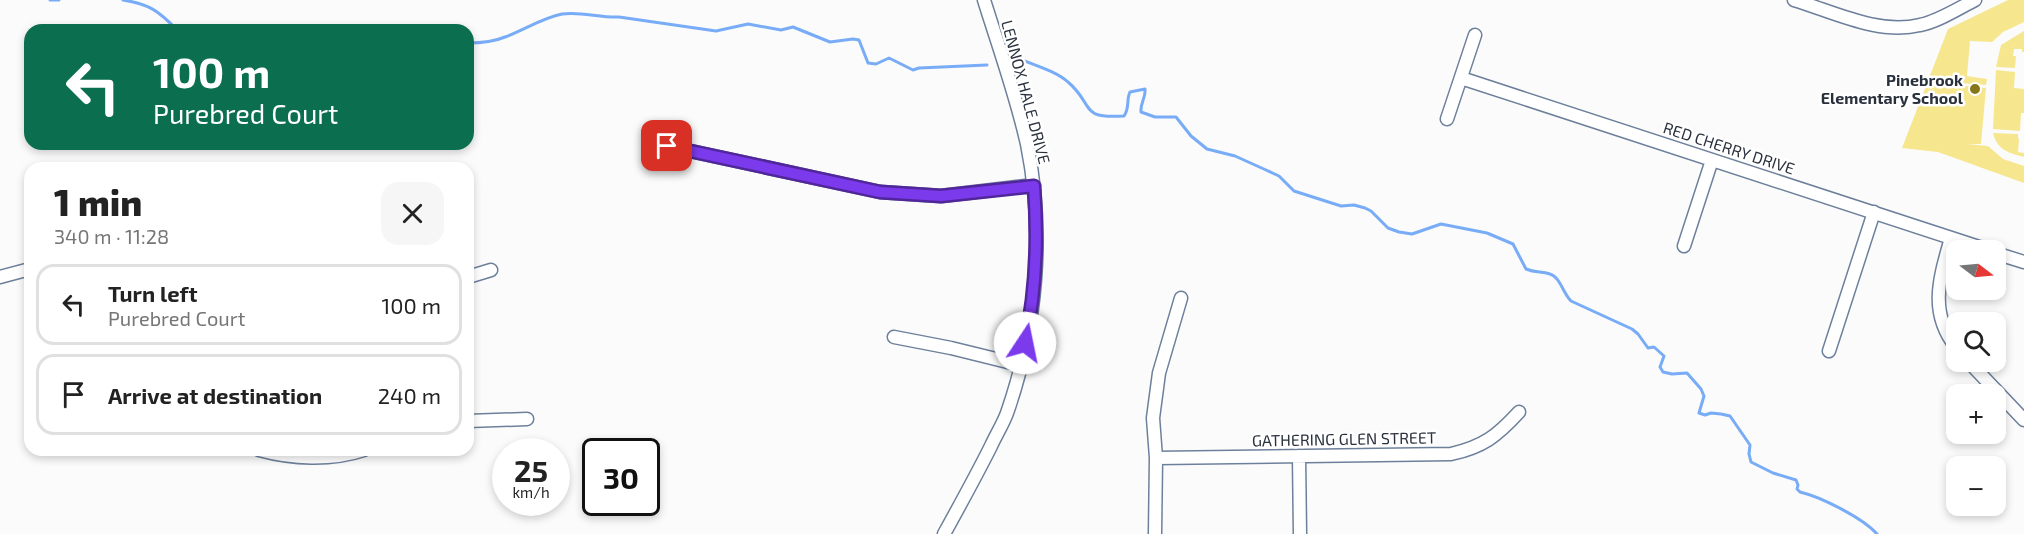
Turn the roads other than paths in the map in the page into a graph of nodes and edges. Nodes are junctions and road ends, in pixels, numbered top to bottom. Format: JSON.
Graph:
{"nodes":[{"id":1,"x":984,"y":0,"type":"edge"},
{"id":2,"x":1794,"y":0,"type":"edge"},
{"id":3,"x":1975,"y":0,"type":"edge"},
{"id":4,"x":1475,"y":35,"type":"dead end"},
{"id":5,"x":1461,"y":78,"type":"junction"},
{"id":6,"x":1447,"y":119,"type":"dead end"},
{"id":7,"x":651,"y":148,"type":"dead end"},
{"id":8,"x":1712,"y":160,"type":"junction"},
{"id":9,"x":1034,"y":186,"type":"junction"},
{"id":10,"x":1874,"y":212,"type":"junction"},
{"id":11,"x":1951,"y":238,"type":"junction"},
{"id":12,"x":1957,"y":240,"type":"edge"},
{"id":13,"x":1684,"y":246,"type":"dead end"},
{"id":14,"x":2006,"y":256,"type":"edge"},
{"id":15,"x":2024,"y":262,"type":"edge"},
{"id":16,"x":491,"y":270,"type":"dead end"},
{"id":17,"x":24,"y":271,"type":"edge"},
{"id":18,"x":474,"y":275,"type":"edge"},
{"id":19,"x":0,"y":277,"type":"edge"},
{"id":20,"x":1181,"y":298,"type":"dead end"},
{"id":21,"x":1946,"y":331,"type":"edge"},
{"id":22,"x":894,"y":337,"type":"dead end"},
{"id":23,"x":1828,"y":351,"type":"dead end"},
{"id":24,"x":1020,"y":365,"type":"junction"},
{"id":25,"x":1978,"y":372,"type":"edge"},
{"id":26,"x":1519,"y":412,"type":"dead end"},
{"id":27,"x":527,"y":419,"type":"dead end"},
{"id":28,"x":2024,"y":420,"type":"edge"},
{"id":29,"x":474,"y":421,"type":"edge"},
{"id":30,"x":297,"y":456,"type":"edge"},
{"id":31,"x":347,"y":456,"type":"edge"},
{"id":32,"x":1299,"y":456,"type":"junction"},
{"id":33,"x":1156,"y":458,"type":"junction"},
{"id":34,"x":944,"y":534,"type":"edge"},
{"id":35,"x":1155,"y":534,"type":"edge"},
{"id":36,"x":1300,"y":534,"type":"edge"}],
"edges":[{"from":1,"to":9,"type":"street","name":"LENNOX HALE DRIVE"},
{"from":2,"to":3,"type":"street"},
{"from":4,"to":5,"type":"street"},
{"from":5,"to":6,"type":"street"},
{"from":5,"to":8,"type":"street","name":"RED CHERRY DRIVE"},
{"from":7,"to":9,"type":"street"},
{"from":8,"to":10,"type":"street","name":"RED CHERRY DRIVE"},
{"from":8,"to":13,"type":"street"},
{"from":9,"to":24,"type":"street","name":"LENNOX HALE DRIVE"},
{"from":10,"to":11,"type":"street","name":"RED CHERRY DRIVE"},
{"from":10,"to":23,"type":"street"},
{"from":11,"to":12,"type":"street","name":"RED CHERRY DRIVE"},
{"from":11,"to":21,"type":"street"},
{"from":14,"to":15,"type":"street"},
{"from":16,"to":18,"type":"street"},
{"from":17,"to":19,"type":"street"},
{"from":20,"to":33,"type":"street"},
{"from":22,"to":24,"type":"street"},
{"from":24,"to":34,"type":"street","name":"LENNOX HALE DRIVE"},
{"from":25,"to":28,"type":"street"},
{"from":26,"to":32,"type":"street","name":"GATHERING GLEN STREET"},
{"from":27,"to":29,"type":"street"},
{"from":30,"to":31,"type":"street"},
{"from":32,"to":33,"type":"street","name":"GATHERING GLEN STREET"},
{"from":32,"to":36,"type":"street"},
{"from":33,"to":35,"type":"street"}]}
